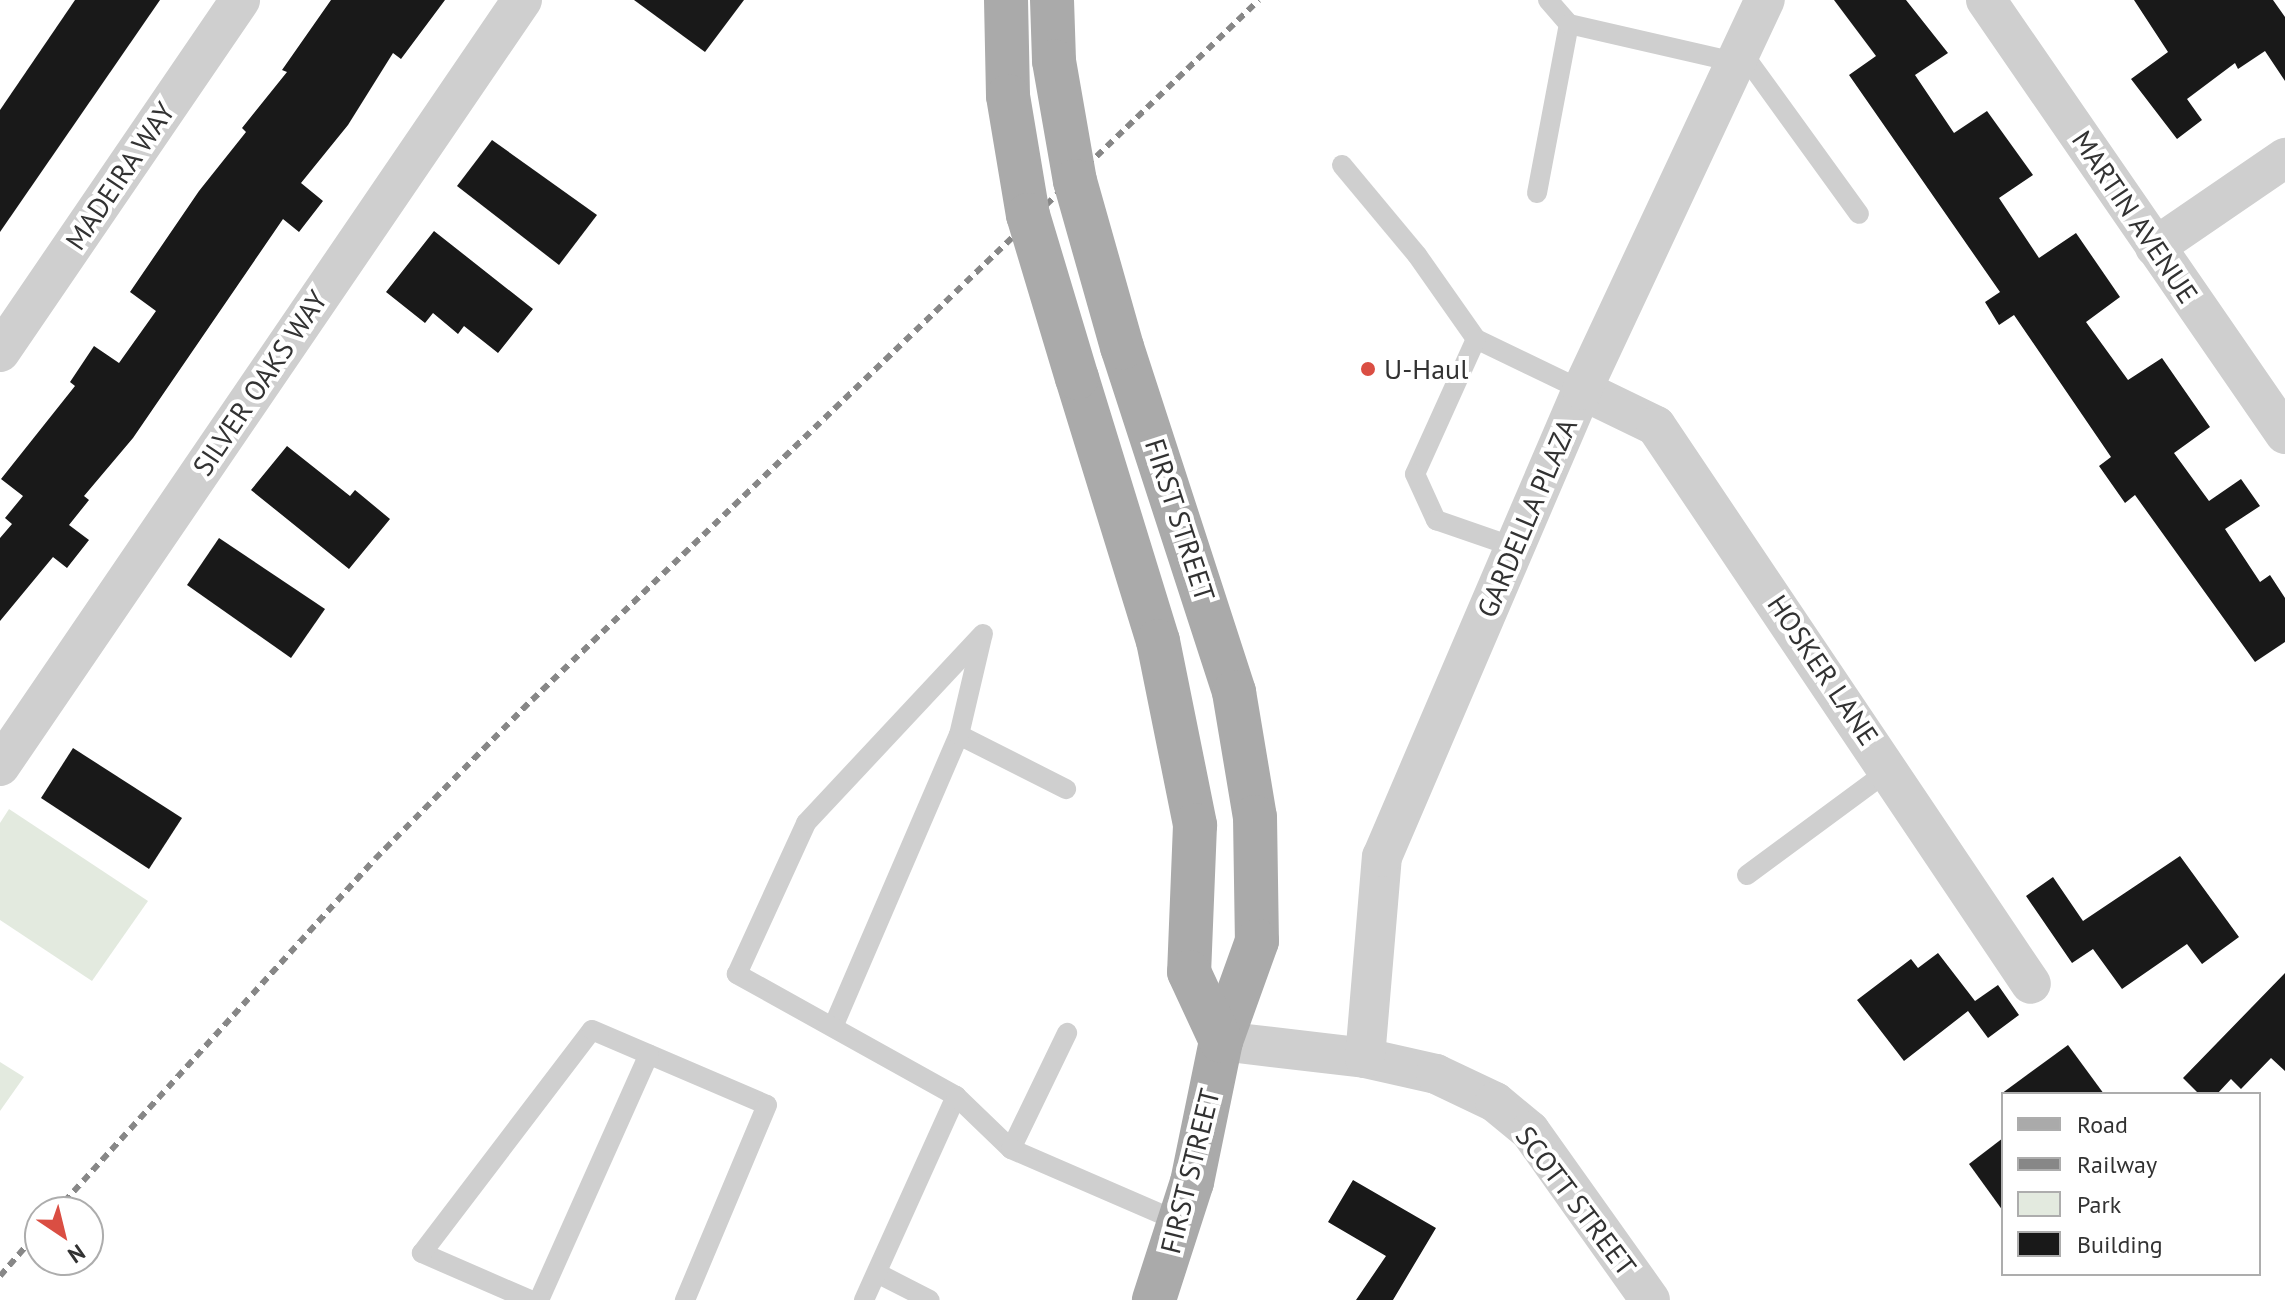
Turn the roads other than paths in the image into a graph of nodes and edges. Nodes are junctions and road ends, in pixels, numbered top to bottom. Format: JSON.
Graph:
{"nodes":[{"id":1,"x":240,"y":0,"type":"edge"},
{"id":2,"x":522,"y":0,"type":"edge"},
{"id":3,"x":1006,"y":0,"type":"edge"},
{"id":4,"x":1052,"y":0,"type":"edge"},
{"id":5,"x":1548,"y":0,"type":"edge"},
{"id":6,"x":1765,"y":0,"type":"edge"},
{"id":7,"x":1986,"y":0,"type":"edge"},
{"id":8,"x":1569,"y":24,"type":"junction"},
{"id":9,"x":1738,"y":56,"type":"junction"},
{"id":10,"x":2285,"y":158,"type":"edge"},
{"id":11,"x":1342,"y":165,"type":"dead end"},
{"id":12,"x":1537,"y":193,"type":"dead end"},
{"id":13,"x":1859,"y":214,"type":"dead end"},
{"id":14,"x":2155,"y":247,"type":"junction"},
{"id":15,"x":1476,"y":339,"type":"junction"},
{"id":16,"x":0,"y":352,"type":"edge"},
{"id":17,"x":1582,"y":390,"type":"junction"},
{"id":18,"x":2285,"y":434,"type":"edge"},
{"id":19,"x":1514,"y":547,"type":"junction"},
{"id":20,"x":959,"y":735,"type":"junction"},
{"id":21,"x":0,"y":766,"type":"edge"},
{"id":22,"x":1891,"y":769,"type":"junction"},
{"id":23,"x":1066,"y":789,"type":"dead end"},
{"id":24,"x":1747,"y":875,"type":"dead end"},
{"id":25,"x":2031,"y":984,"type":"dead end"},
{"id":26,"x":833,"y":1027,"type":"junction"},
{"id":27,"x":1067,"y":1033,"type":"dead end"},
{"id":28,"x":1221,"y":1041,"type":"junction"},
{"id":29,"x":649,"y":1054,"type":"junction"},
{"id":30,"x":1365,"y":1058,"type":"junction"},
{"id":31,"x":956,"y":1096,"type":"junction"},
{"id":32,"x":1011,"y":1149,"type":"junction"},
{"id":33,"x":1180,"y":1222,"type":"junction"},
{"id":34,"x":877,"y":1273,"type":"junction"},
{"id":35,"x":530,"y":1300,"type":"edge"},
{"id":36,"x":539,"y":1300,"type":"edge"},
{"id":37,"x":685,"y":1300,"type":"edge"},
{"id":38,"x":864,"y":1300,"type":"edge"},
{"id":39,"x":930,"y":1300,"type":"edge"},
{"id":40,"x":1154,"y":1300,"type":"edge"},
{"id":41,"x":1650,"y":1300,"type":"edge"}],
"edges":[{"from":1,"to":16,"type":"street","name":"MADEIRA WAY"},
{"from":2,"to":21,"type":"street","name":"SILVER OAKS WAY"},
{"from":3,"to":28,"type":"main road","name":"FIRST STREET","bridge":true},
{"from":4,"to":28,"type":"main road","name":"FIRST STREET","bridge":true},
{"from":5,"to":8,"type":"lane"},
{"from":6,"to":9,"type":"street","name":"GARDELLA PLAZA"},
{"from":7,"to":14,"type":"street","name":"MARTIN AVENUE"},
{"from":8,"to":9,"type":"lane"},
{"from":8,"to":12,"type":"lane"},
{"from":9,"to":13,"type":"lane"},
{"from":9,"to":17,"type":"street","name":"GARDELLA PLAZA"},
{"from":10,"to":14,"type":"street"},
{"from":11,"to":15,"type":"lane"},
{"from":14,"to":18,"type":"street","name":"MARTIN AVENUE"},
{"from":15,"to":17,"type":"lane"},
{"from":15,"to":19,"type":"lane"},
{"from":17,"to":19,"type":"street","name":"GARDELLA PLAZA"},
{"from":17,"to":22,"type":"street","name":"HOSKER LANE"},
{"from":19,"to":30,"type":"street","name":"GARDELLA PLAZA"},
{"from":20,"to":23,"type":"lane"},
{"from":20,"to":26,"type":"lane"},
{"from":20,"to":26,"type":"lane"},
{"from":22,"to":24,"type":"lane"},
{"from":22,"to":25,"type":"street","name":"HOSKER LANE"},
{"from":26,"to":31,"type":"lane"},
{"from":27,"to":32,"type":"lane"},
{"from":28,"to":30,"type":"street","name":"SCOTT STREET"},
{"from":28,"to":33,"type":"main road","name":"FIRST STREET"},
{"from":29,"to":35,"type":"lane"},
{"from":29,"to":36,"type":"lane"},
{"from":29,"to":37,"type":"lane"},
{"from":30,"to":41,"type":"street","name":"SCOTT STREET"},
{"from":31,"to":32,"type":"lane"},
{"from":31,"to":34,"type":"lane"},
{"from":32,"to":33,"type":"lane"},
{"from":33,"to":40,"type":"main road","name":"FIRST STREET"},
{"from":34,"to":38,"type":"lane"},
{"from":34,"to":39,"type":"lane"}]}
